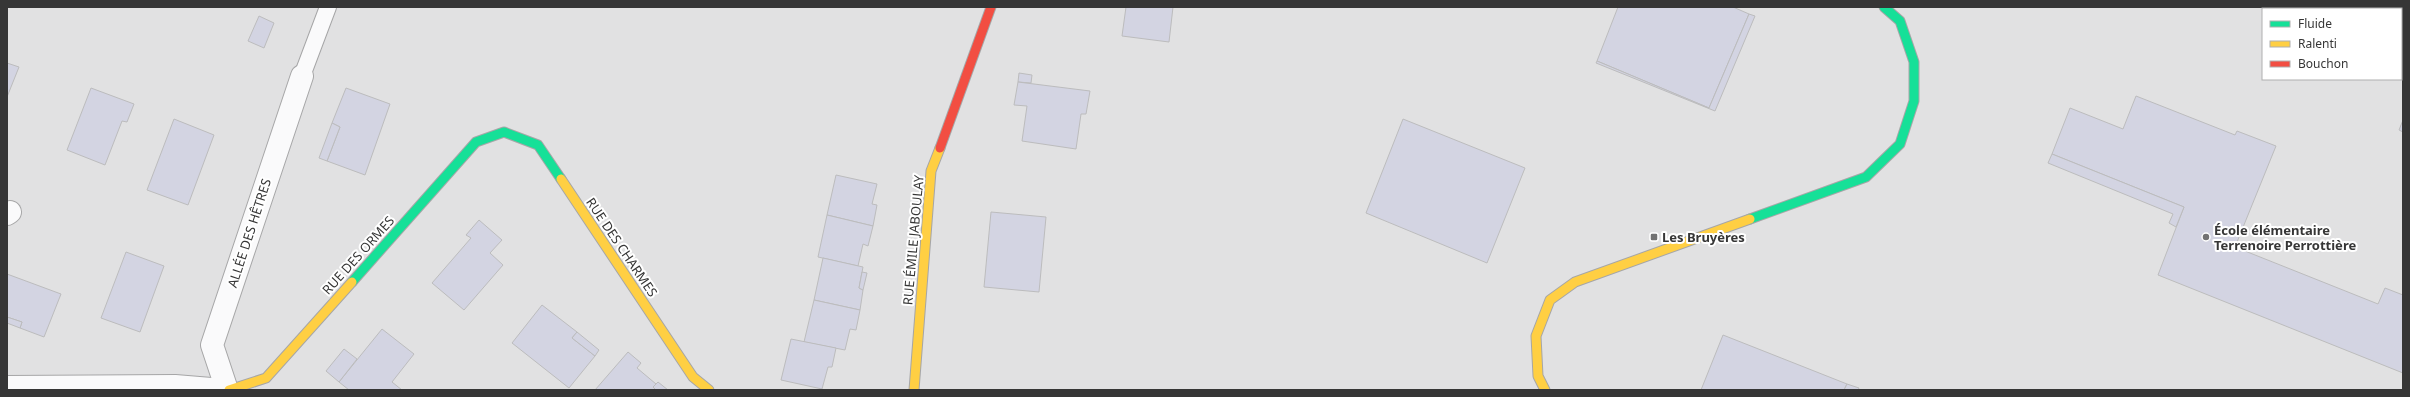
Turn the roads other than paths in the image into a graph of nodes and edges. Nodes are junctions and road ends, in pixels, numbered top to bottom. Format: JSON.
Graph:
{"nodes":[{"id":1,"x":328,"y":7,"type":"edge"},
{"id":2,"x":991,"y":7,"type":"edge"},
{"id":3,"x":1884,"y":7,"type":"edge"},
{"id":4,"x":302,"y":76,"type":"joint"},
{"id":5,"x":504,"y":132,"type":"joint"},
{"id":6,"x":7,"y":387,"type":"edge"},
{"id":7,"x":223,"y":390,"type":"edge"},
{"id":8,"x":228,"y":390,"type":"edge"},
{"id":9,"x":709,"y":390,"type":"edge"},
{"id":10,"x":914,"y":390,"type":"edge"},
{"id":11,"x":1545,"y":390,"type":"edge"}],
"edges":[{"from":1,"to":4,"type":"lane"},
{"from":2,"to":10,"type":"street","name":"RUE ÉMILE JABOULAY"},
{"from":3,"to":11,"type":"street"},
{"from":4,"to":8,"type":"street","name":"ALLÉE DES HÊTRES"},
{"from":5,"to":8,"type":"street","name":"RUE DES ORMES"},
{"from":5,"to":9,"type":"street","name":"RUE DES CHARMES"},
{"from":6,"to":7,"type":"street"}]}
